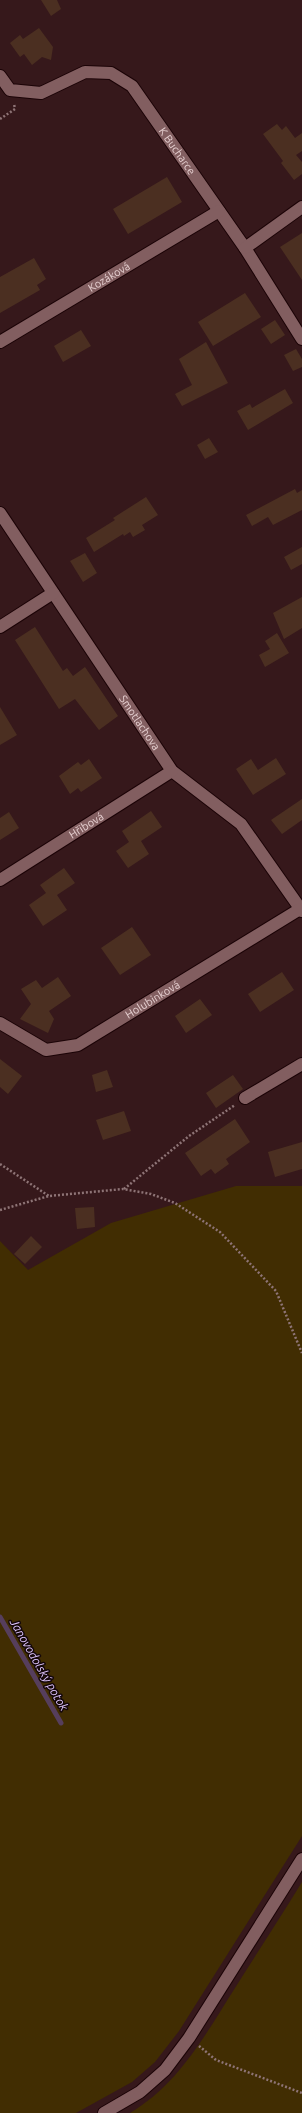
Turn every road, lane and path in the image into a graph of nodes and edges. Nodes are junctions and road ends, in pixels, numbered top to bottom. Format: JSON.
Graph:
{"nodes":[{"id":1,"x":0,"y":76,"type":"edge"},
{"id":2,"x":10,"y":90,"type":"junction"},
{"id":3,"x":0,"y":120,"type":"edge"},
{"id":4,"x":302,"y":207,"type":"edge"},
{"id":5,"x":219,"y":211,"type":"junction"},
{"id":6,"x":244,"y":248,"type":"junction"},
{"id":7,"x":302,"y":339,"type":"edge"},
{"id":8,"x":0,"y":342,"type":"edge"},
{"id":9,"x":0,"y":513,"type":"edge"},
{"id":10,"x":53,"y":593,"type":"junction"},
{"id":11,"x":0,"y":627,"type":"edge"},
{"id":12,"x":172,"y":771,"type":"junction"},
{"id":13,"x":0,"y":880,"type":"edge"},
{"id":14,"x":301,"y":910,"type":"edge"},
{"id":15,"x":0,"y":1023,"type":"edge"},
{"id":16,"x":302,"y":1064,"type":"edge"},
{"id":17,"x":245,"y":1098,"type":"joint"},
{"id":18,"x":0,"y":1164,"type":"edge"},
{"id":19,"x":124,"y":1189,"type":"junction"},
{"id":20,"x":49,"y":1196,"type":"junction"},
{"id":21,"x":0,"y":1210,"type":"edge"},
{"id":22,"x":302,"y":1353,"type":"edge"},
{"id":23,"x":302,"y":1859,"type":"edge"},
{"id":24,"x":189,"y":2038,"type":"junction"},
{"id":25,"x":302,"y":2092,"type":"edge"},
{"id":26,"x":104,"y":2113,"type":"edge"}],
"edges":[{"from":1,"to":2,"type":"street"},
{"from":2,"to":3,"type":"path"},
{"from":2,"to":5,"type":"street","name":"K Bucharce"},
{"from":4,"to":6,"type":"street"},
{"from":5,"to":6,"type":"street","name":"K Bucharce"},
{"from":5,"to":8,"type":"street","name":"Kozáková"},
{"from":6,"to":7,"type":"street","name":"K Bucharce"},
{"from":9,"to":10,"type":"street","name":"Smotlachova"},
{"from":10,"to":11,"type":"street"},
{"from":10,"to":12,"type":"street","name":"Smotlachova"},
{"from":12,"to":13,"type":"street","name":"Hřibová"},
{"from":12,"to":14,"type":"street","name":"Smotlachova"},
{"from":14,"to":15,"type":"street","name":"Holubinková"},
{"from":16,"to":17,"type":"street"},
{"from":17,"to":19,"type":"path"},
{"from":18,"to":20,"type":"path"},
{"from":19,"to":20,"type":"path"},
{"from":19,"to":22,"type":"path"},
{"from":20,"to":21,"type":"path"},
{"from":23,"to":24,"type":"street"},
{"from":24,"to":25,"type":"path"},
{"from":24,"to":26,"type":"street"}]}
